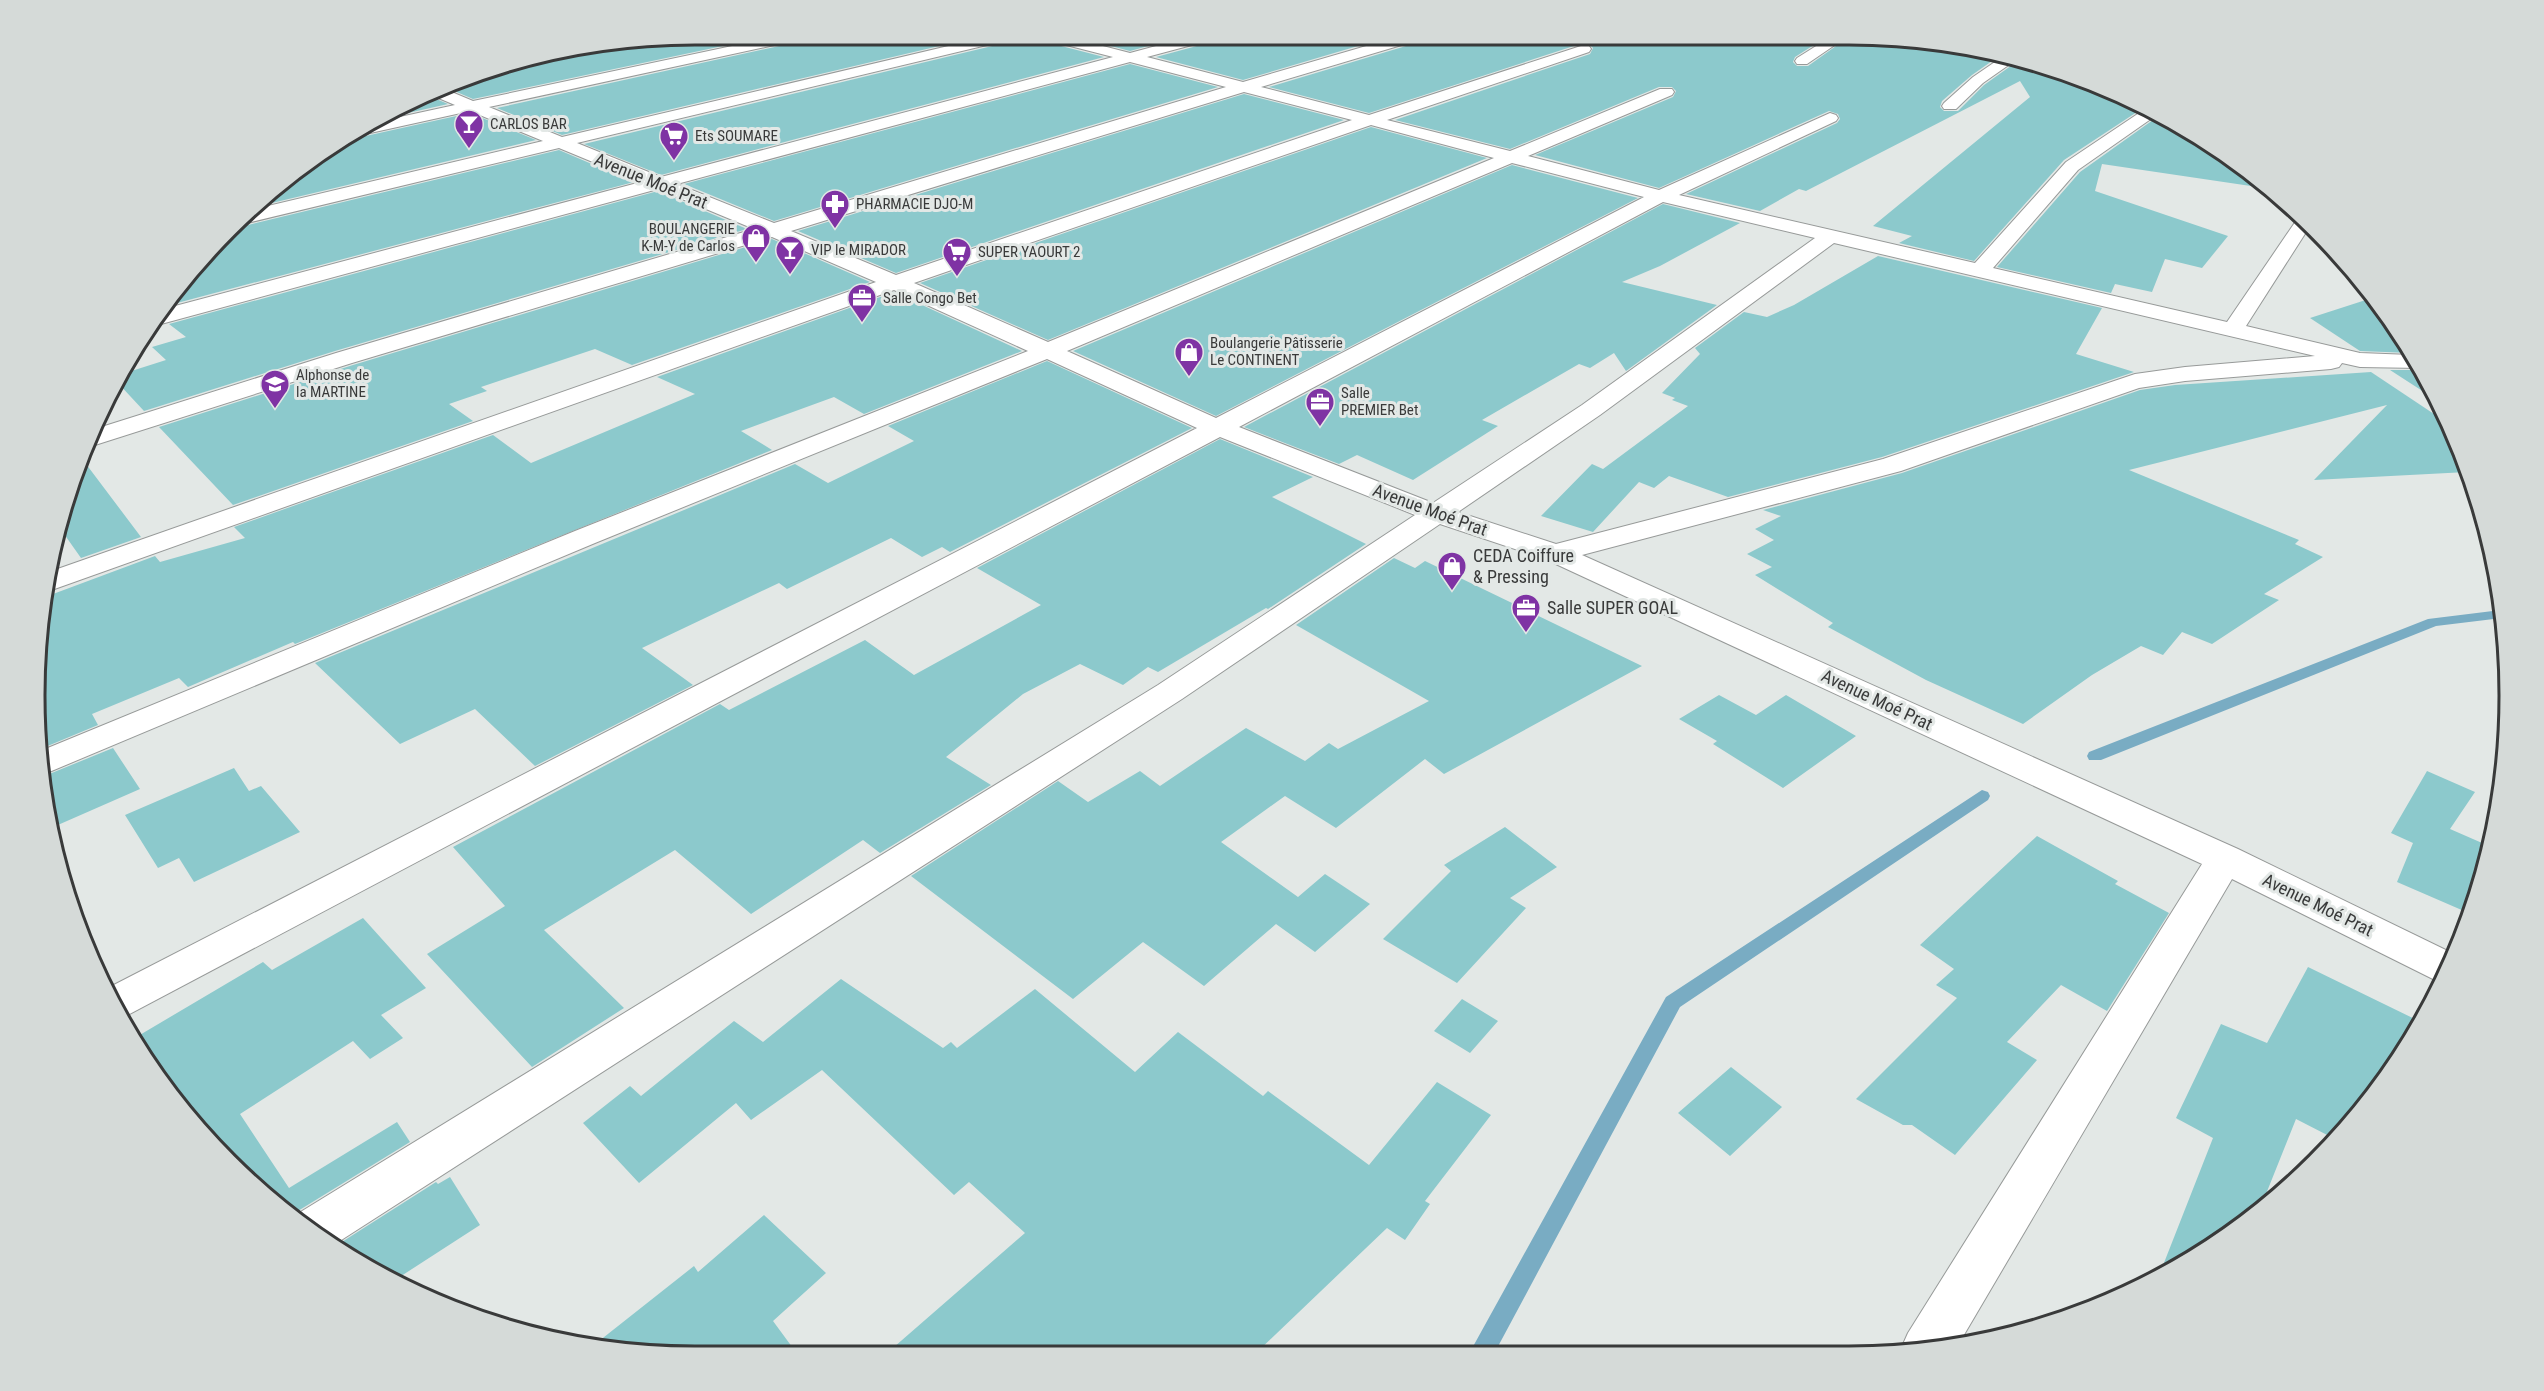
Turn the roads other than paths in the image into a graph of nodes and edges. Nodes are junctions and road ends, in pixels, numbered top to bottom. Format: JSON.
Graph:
{"nodes":[{"id":1,"x":755,"y":45,"type":"edge"},
{"id":2,"x":969,"y":45,"type":"edge"},
{"id":3,"x":1082,"y":45,"type":"edge"},
{"id":4,"x":1178,"y":45,"type":"edge"},
{"id":5,"x":1386,"y":45,"type":"edge"},
{"id":6,"x":1827,"y":45,"type":"edge"},
{"id":7,"x":1584,"y":49,"type":"dead end"},
{"id":8,"x":1132,"y":58,"type":"junction"},
{"id":9,"x":1802,"y":61,"type":"dead end"},
{"id":10,"x":2002,"y":63,"type":"edge"},
{"id":11,"x":1243,"y":87,"type":"junction"},
{"id":12,"x":1666,"y":92,"type":"dead end"},
{"id":13,"x":445,"y":96,"type":"edge"},
{"id":14,"x":468,"y":106,"type":"junction"},
{"id":15,"x":1950,"y":106,"type":"dead end"},
{"id":16,"x":2145,"y":117,"type":"edge"},
{"id":17,"x":1830,"y":118,"type":"dead end"},
{"id":18,"x":1368,"y":120,"type":"junction"},
{"id":19,"x":383,"y":125,"type":"edge"},
{"id":20,"x":556,"y":142,"type":"junction"},
{"id":21,"x":1510,"y":157,"type":"junction"},
{"id":22,"x":657,"y":183,"type":"junction"},
{"id":23,"x":1662,"y":196,"type":"junction"},
{"id":24,"x":258,"y":214,"type":"edge"},
{"id":25,"x":2300,"y":228,"type":"edge"},
{"id":26,"x":773,"y":230,"type":"junction"},
{"id":27,"x":1832,"y":235,"type":"junction"},
{"id":28,"x":1980,"y":270,"type":"junction"},
{"id":29,"x":894,"y":282,"type":"junction"},
{"id":30,"x":169,"y":314,"type":"edge"},
{"id":31,"x":2233,"y":329,"type":"junction"},
{"id":32,"x":1047,"y":351,"type":"junction"},
{"id":33,"x":2360,"y":360,"type":"junction"},
{"id":34,"x":2407,"y":362,"type":"edge"},
{"id":35,"x":1216,"y":427,"type":"junction"},
{"id":36,"x":100,"y":436,"type":"edge"},
{"id":37,"x":1434,"y":513,"type":"junction"},
{"id":38,"x":1555,"y":553,"type":"junction"},
{"id":39,"x":55,"y":580,"type":"edge"},
{"id":40,"x":49,"y":760,"type":"edge"},
{"id":41,"x":2225,"y":859,"type":"junction"},
{"id":42,"x":2440,"y":965,"type":"edge"},
{"id":43,"x":121,"y":1001,"type":"edge"},
{"id":44,"x":320,"y":1226,"type":"edge"},
{"id":45,"x":1933,"y":1340,"type":"edge"}],
"edges":[{"from":1,"to":14,"type":"street"},
{"from":2,"to":20,"type":"street"},
{"from":3,"to":8,"type":"street"},
{"from":4,"to":8,"type":"street"},
{"from":5,"to":11,"type":"street"},
{"from":6,"to":9,"type":"street"},
{"from":7,"to":18,"type":"street"},
{"from":8,"to":11,"type":"street"},
{"from":8,"to":22,"type":"street"},
{"from":10,"to":15,"type":"street"},
{"from":11,"to":18,"type":"street"},
{"from":11,"to":26,"type":"street"},
{"from":12,"to":21,"type":"street"},
{"from":13,"to":14,"type":"street","name":"Avenue Moé Prat"},
{"from":14,"to":19,"type":"street"},
{"from":14,"to":20,"type":"street","name":"Avenue Moé Prat"},
{"from":16,"to":28,"type":"street"},
{"from":17,"to":23,"type":"street"},
{"from":18,"to":21,"type":"street"},
{"from":18,"to":29,"type":"street"},
{"from":20,"to":22,"type":"street","name":"Avenue Moé Prat"},
{"from":20,"to":24,"type":"street"},
{"from":21,"to":23,"type":"street"},
{"from":21,"to":32,"type":"street"},
{"from":22,"to":26,"type":"street","name":"Avenue Moé Prat"},
{"from":22,"to":30,"type":"street"},
{"from":23,"to":27,"type":"street"},
{"from":23,"to":35,"type":"street"},
{"from":25,"to":31,"type":"street"},
{"from":26,"to":29,"type":"street","name":"Avenue Moé Prat"},
{"from":26,"to":36,"type":"street"},
{"from":27,"to":28,"type":"street"},
{"from":27,"to":37,"type":"street"},
{"from":28,"to":31,"type":"street"},
{"from":29,"to":32,"type":"street","name":"Avenue Moé Prat"},
{"from":29,"to":39,"type":"street"},
{"from":31,"to":33,"type":"street"},
{"from":32,"to":35,"type":"street","name":"Avenue Moé Prat"},
{"from":32,"to":40,"type":"street"},
{"from":33,"to":34,"type":"street"},
{"from":33,"to":38,"type":"street"},
{"from":35,"to":37,"type":"street","name":"Avenue Moé Prat"},
{"from":35,"to":43,"type":"street"},
{"from":37,"to":38,"type":"street","name":"Avenue Moé Prat"},
{"from":37,"to":44,"type":"street"},
{"from":38,"to":41,"type":"street","name":"Avenue Moé Prat"},
{"from":41,"to":42,"type":"street","name":"Avenue Moé Prat"},
{"from":41,"to":45,"type":"street"}]}
